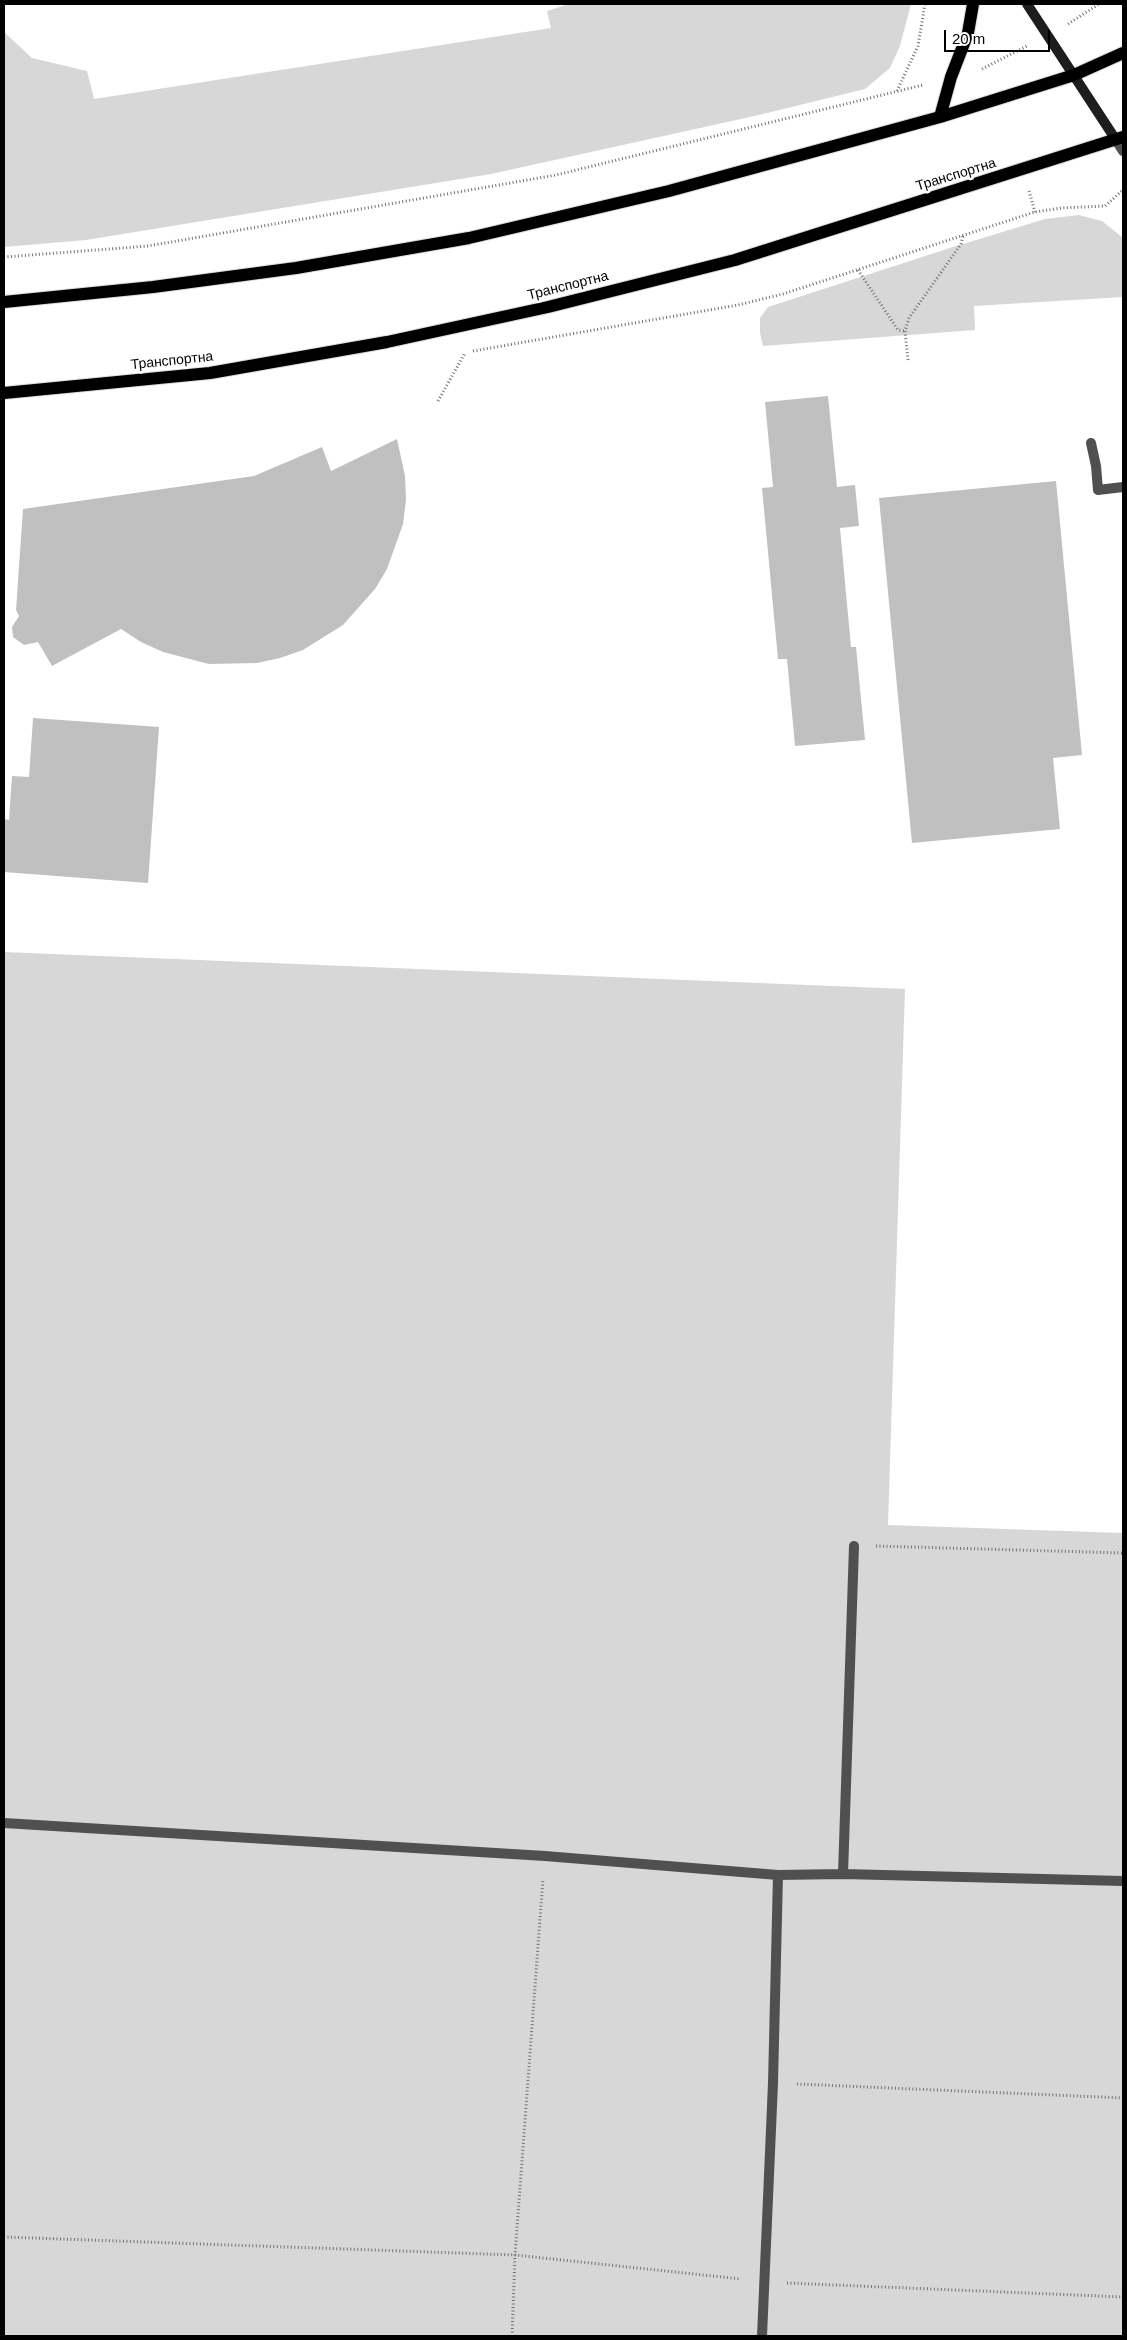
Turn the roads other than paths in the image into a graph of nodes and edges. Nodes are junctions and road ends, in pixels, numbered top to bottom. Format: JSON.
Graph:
{"nodes":[{"id":1,"x":973,"y":4,"type":"edge"},
{"id":2,"x":1027,"y":4,"type":"edge"},
{"id":3,"x":1123,"y":53,"type":"edge"},
{"id":4,"x":1074,"y":75,"type":"junction"},
{"id":5,"x":940,"y":117,"type":"junction"},
{"id":6,"x":1120,"y":139,"type":"edge"},
{"id":7,"x":1123,"y":151,"type":"edge"},
{"id":8,"x":4,"y":302,"type":"edge"},
{"id":9,"x":4,"y":393,"type":"edge"},
{"id":10,"x":1091,"y":443,"type":"dead end"},
{"id":11,"x":1123,"y":487,"type":"edge"},
{"id":12,"x":854,"y":1546,"type":"road end"},
{"id":13,"x":4,"y":1823,"type":"edge"},
{"id":14,"x":843,"y":1874,"type":"junction"},
{"id":15,"x":778,"y":1875,"type":"junction"},
{"id":16,"x":1123,"y":1881,"type":"edge"},
{"id":17,"x":762,"y":2336,"type":"edge"}],
"edges":[{"from":1,"to":5,"type":"main road"},
{"from":2,"to":4,"type":"street"},
{"from":3,"to":4,"type":"main road"},
{"from":4,"to":5,"type":"main road"},
{"from":4,"to":6,"type":"street"},
{"from":5,"to":8,"type":"main road"},
{"from":6,"to":7,"type":"lane"},
{"from":6,"to":9,"type":"main road","name":"Транспортна"},
{"from":10,"to":11,"type":"lane"},
{"from":12,"to":14,"type":"lane"},
{"from":13,"to":15,"type":"lane"},
{"from":14,"to":15,"type":"lane"},
{"from":14,"to":16,"type":"lane"},
{"from":15,"to":17,"type":"lane"}]}
